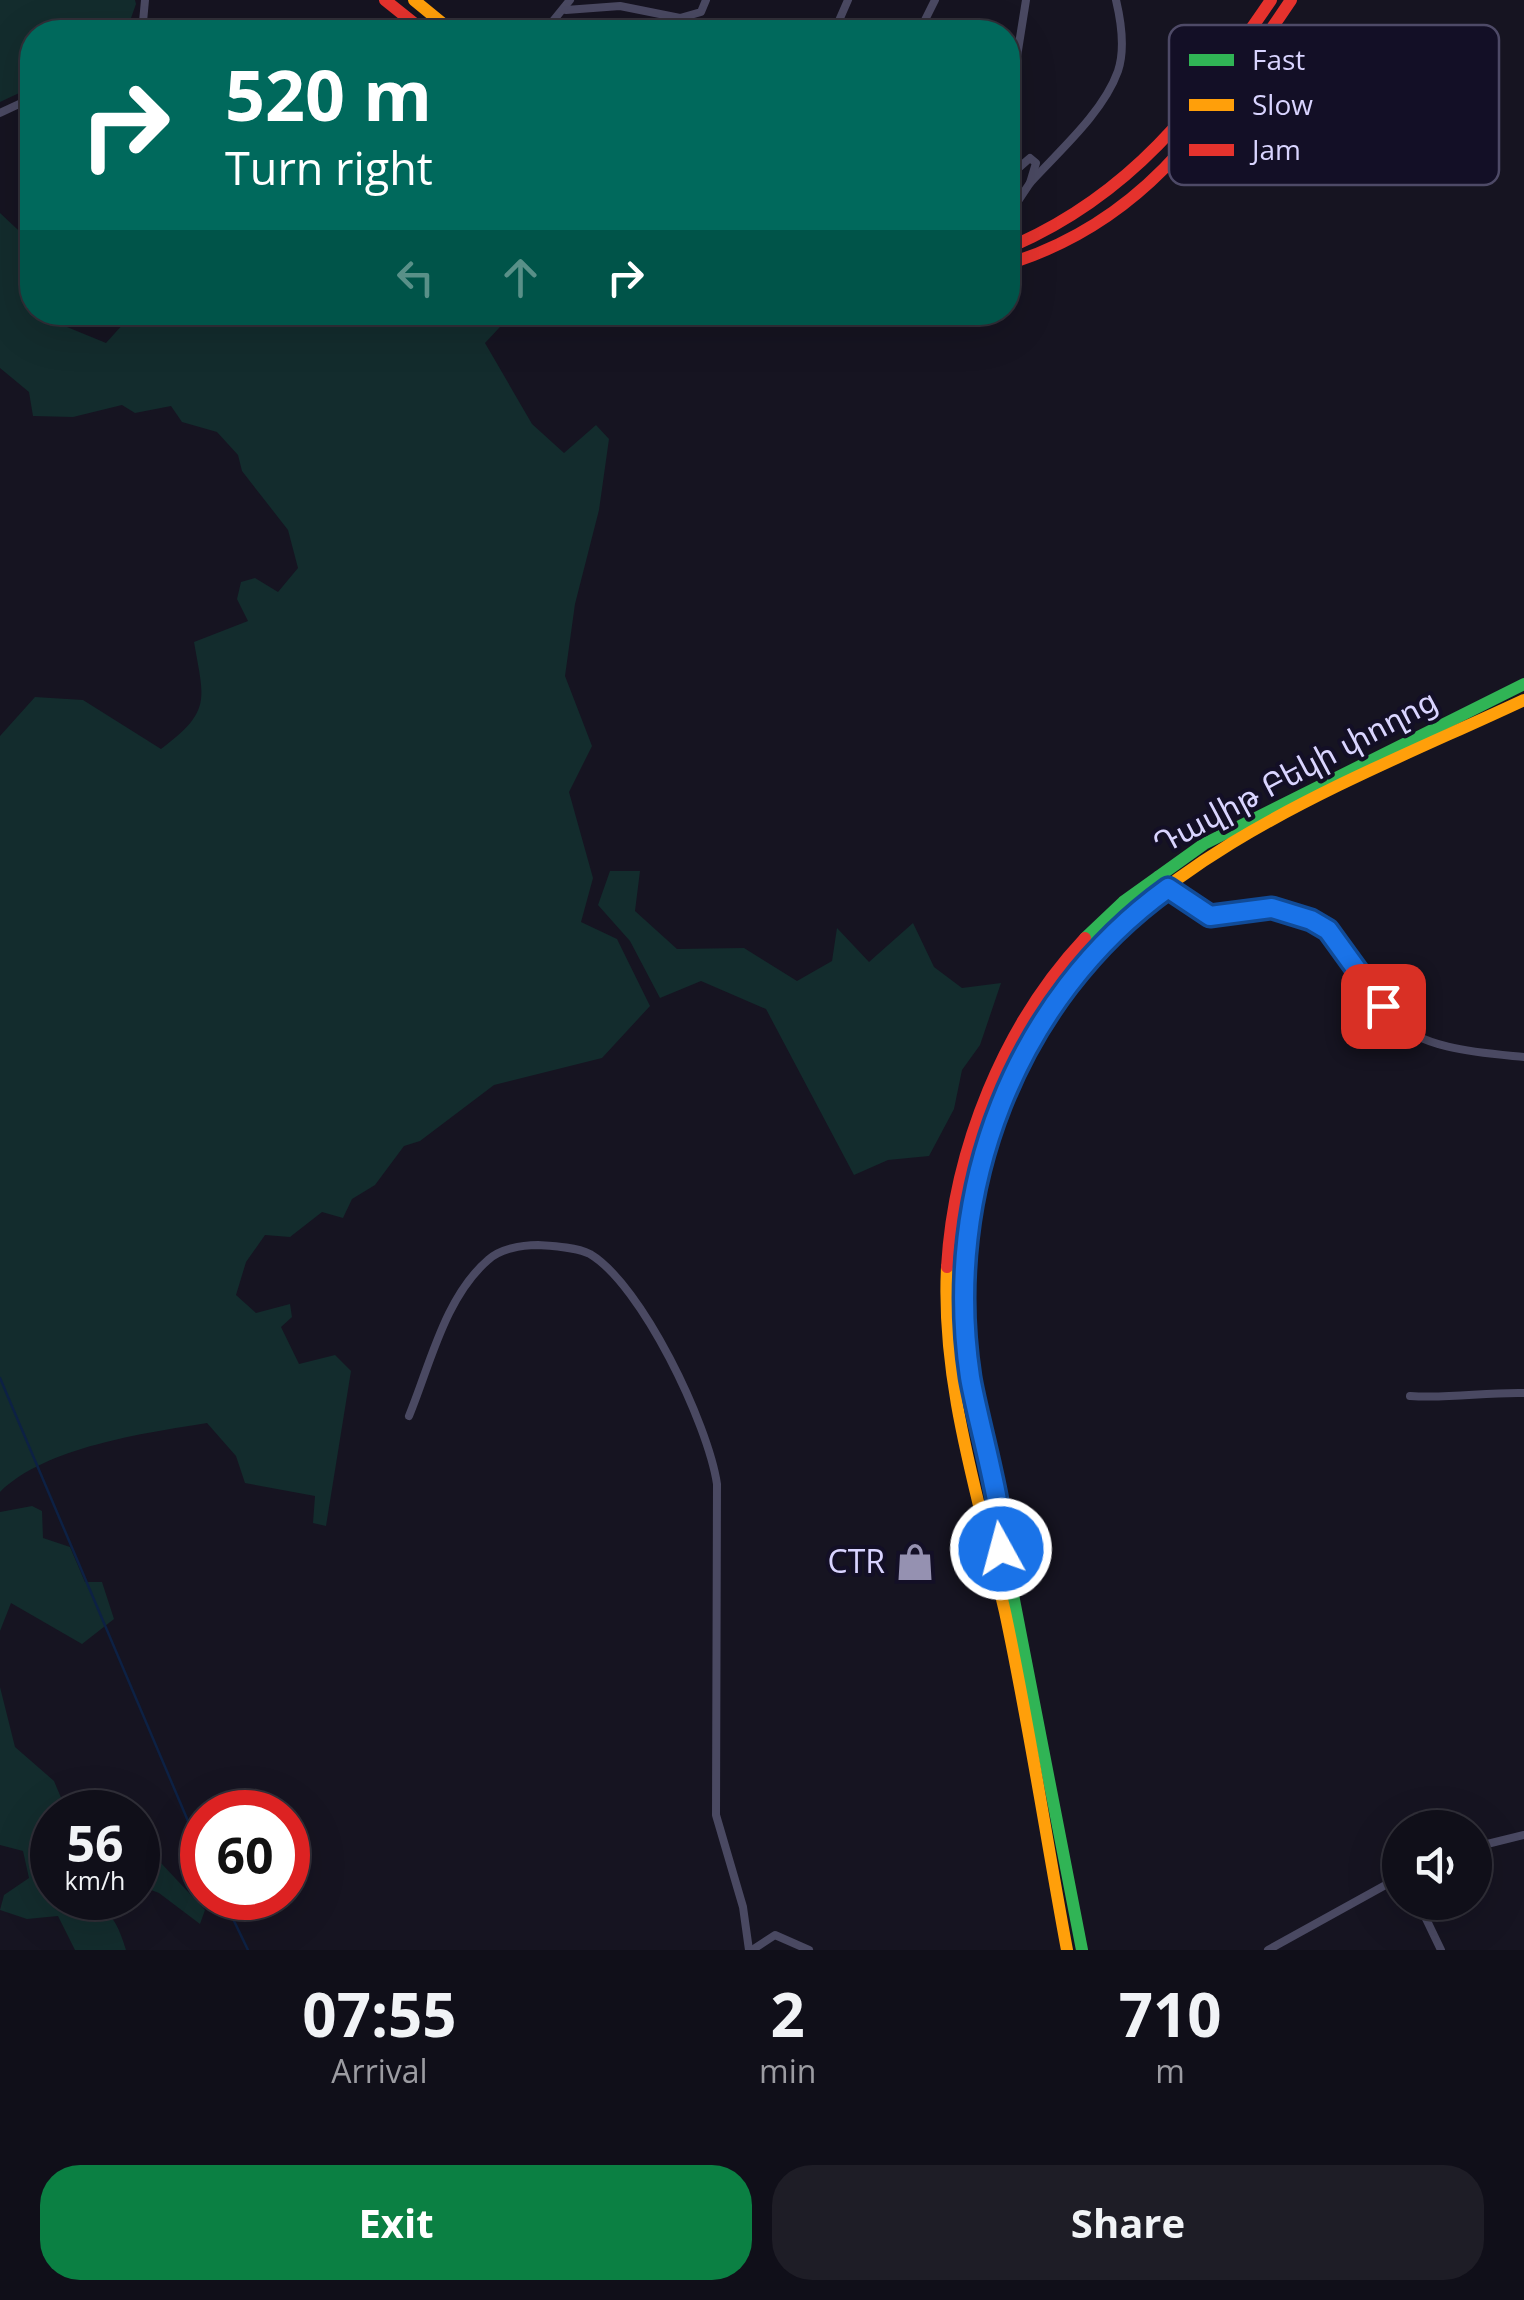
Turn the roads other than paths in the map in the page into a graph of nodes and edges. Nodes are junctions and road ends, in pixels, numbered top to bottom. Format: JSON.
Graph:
{"nodes":[{"id":1,"x":385,"y":0,"type":"edge"},
{"id":2,"x":414,"y":0,"type":"edge"},
{"id":3,"x":570,"y":0,"type":"edge"},
{"id":4,"x":706,"y":0,"type":"edge"},
{"id":5,"x":1026,"y":0,"type":"edge"},
{"id":6,"x":1116,"y":0,"type":"edge"},
{"id":7,"x":1270,"y":0,"type":"edge"},
{"id":8,"x":1292,"y":0,"type":"edge"},
{"id":9,"x":566,"y":10,"type":"junction"},
{"id":10,"x":410,"y":20,"type":"edge"},
{"id":11,"x":438,"y":20,"type":"edge"},
{"id":12,"x":556,"y":20,"type":"edge"},
{"id":13,"x":1252,"y":25,"type":"edge"},
{"id":14,"x":1274,"y":25,"type":"edge"},
{"id":15,"x":1020,"y":38,"type":"edge"},
{"id":16,"x":1169,"y":130,"type":"edge"},
{"id":17,"x":1169,"y":158,"type":"edge"},
{"id":18,"x":1020,"y":167,"type":"edge"},
{"id":19,"x":1030,"y":184,"type":"junction"},
{"id":20,"x":1020,"y":199,"type":"edge"},
{"id":21,"x":1020,"y":244,"type":"edge"},
{"id":22,"x":1020,"y":260,"type":"edge"},
{"id":23,"x":1524,"y":684,"type":"edge"},
{"id":24,"x":1524,"y":700,"type":"edge"},
{"id":25,"x":1464,"y":721,"type":"junction"},
{"id":26,"x":1158,"y":876,"type":"junction"},
{"id":27,"x":1168,"y":888,"type":"junction"},
{"id":28,"x":1524,"y":1057,"type":"edge"},
{"id":29,"x":1524,"y":1393,"type":"edge"},
{"id":30,"x":1410,"y":1396,"type":"dead end"},
{"id":31,"x":409,"y":1416,"type":"dead end"},
{"id":32,"x":984,"y":1453,"type":"junction"},
{"id":33,"x":966,"y":1457,"type":"junction"},
{"id":34,"x":1002,"y":1543,"type":"junction"},
{"id":35,"x":988,"y":1547,"type":"junction"},
{"id":36,"x":1038,"y":1762,"type":"junction"},
{"id":37,"x":1524,"y":1834,"type":"edge"},
{"id":38,"x":1492,"y":1842,"type":"edge"},
{"id":39,"x":1382,"y":1887,"type":"edge"},
{"id":40,"x":1427,"y":1920,"type":"edge"},
{"id":41,"x":751,"y":1950,"type":"edge"},
{"id":42,"x":809,"y":1950,"type":"edge"},
{"id":43,"x":1067,"y":1950,"type":"edge"},
{"id":44,"x":1082,"y":1950,"type":"edge"},
{"id":45,"x":1268,"y":1950,"type":"edge"},
{"id":46,"x":1441,"y":1950,"type":"edge"}],
"edges":[{"from":1,"to":10,"type":"main road"},
{"from":2,"to":11,"type":"main road"},
{"from":3,"to":9,"type":"street"},
{"from":4,"to":9,"type":"street"},
{"from":5,"to":15,"type":"street"},
{"from":6,"to":19,"type":"street"},
{"from":7,"to":13,"type":"main road"},
{"from":8,"to":14,"type":"main road"},
{"from":9,"to":12,"type":"street"},
{"from":16,"to":21,"type":"main road"},
{"from":17,"to":22,"type":"main road"},
{"from":18,"to":19,"type":"street"},
{"from":19,"to":20,"type":"street"},
{"from":23,"to":25,"type":"main road","name":"Դավիթ Բեկի փողոց"},
{"from":24,"to":25,"type":"main road","name":"Դավիթ Բեկի փողոց"},
{"from":25,"to":26,"type":"main road","name":"Դավիթ Բեկի փողոց"},
{"from":25,"to":27,"type":"main road","name":"Դավիթ Բեկի փողոց"},
{"from":26,"to":27,"type":"street"},
{"from":26,"to":33,"type":"main road","name":"Դավիթ Բեկի փողոց"},
{"from":27,"to":28,"type":"street"},
{"from":27,"to":32,"type":"main road","name":"Դավիթ Բեկի փողոց"},
{"from":29,"to":30,"type":"street"},
{"from":31,"to":41,"type":"street"},
{"from":32,"to":33,"type":"main road"},
{"from":32,"to":34,"type":"main road","name":"Դավիթ Բեկի փողոց"},
{"from":33,"to":35,"type":"main road","name":"Դավիթ Բեկի փողոց"},
{"from":34,"to":35,"type":"main road"},
{"from":34,"to":36,"type":"main road","name":"Դավիթ Բեկի փողոց"},
{"from":35,"to":36,"type":"main road","name":"Դավիթ Բեկի փողոց"},
{"from":36,"to":43,"type":"main road","name":"Դավիթ Բեկի փողոց"},
{"from":36,"to":44,"type":"main road","name":"Դավիթ Բեկի փողոց"},
{"from":37,"to":38,"type":"street"},
{"from":39,"to":45,"type":"street"},
{"from":40,"to":46,"type":"street"},
{"from":41,"to":42,"type":"street"}]}
